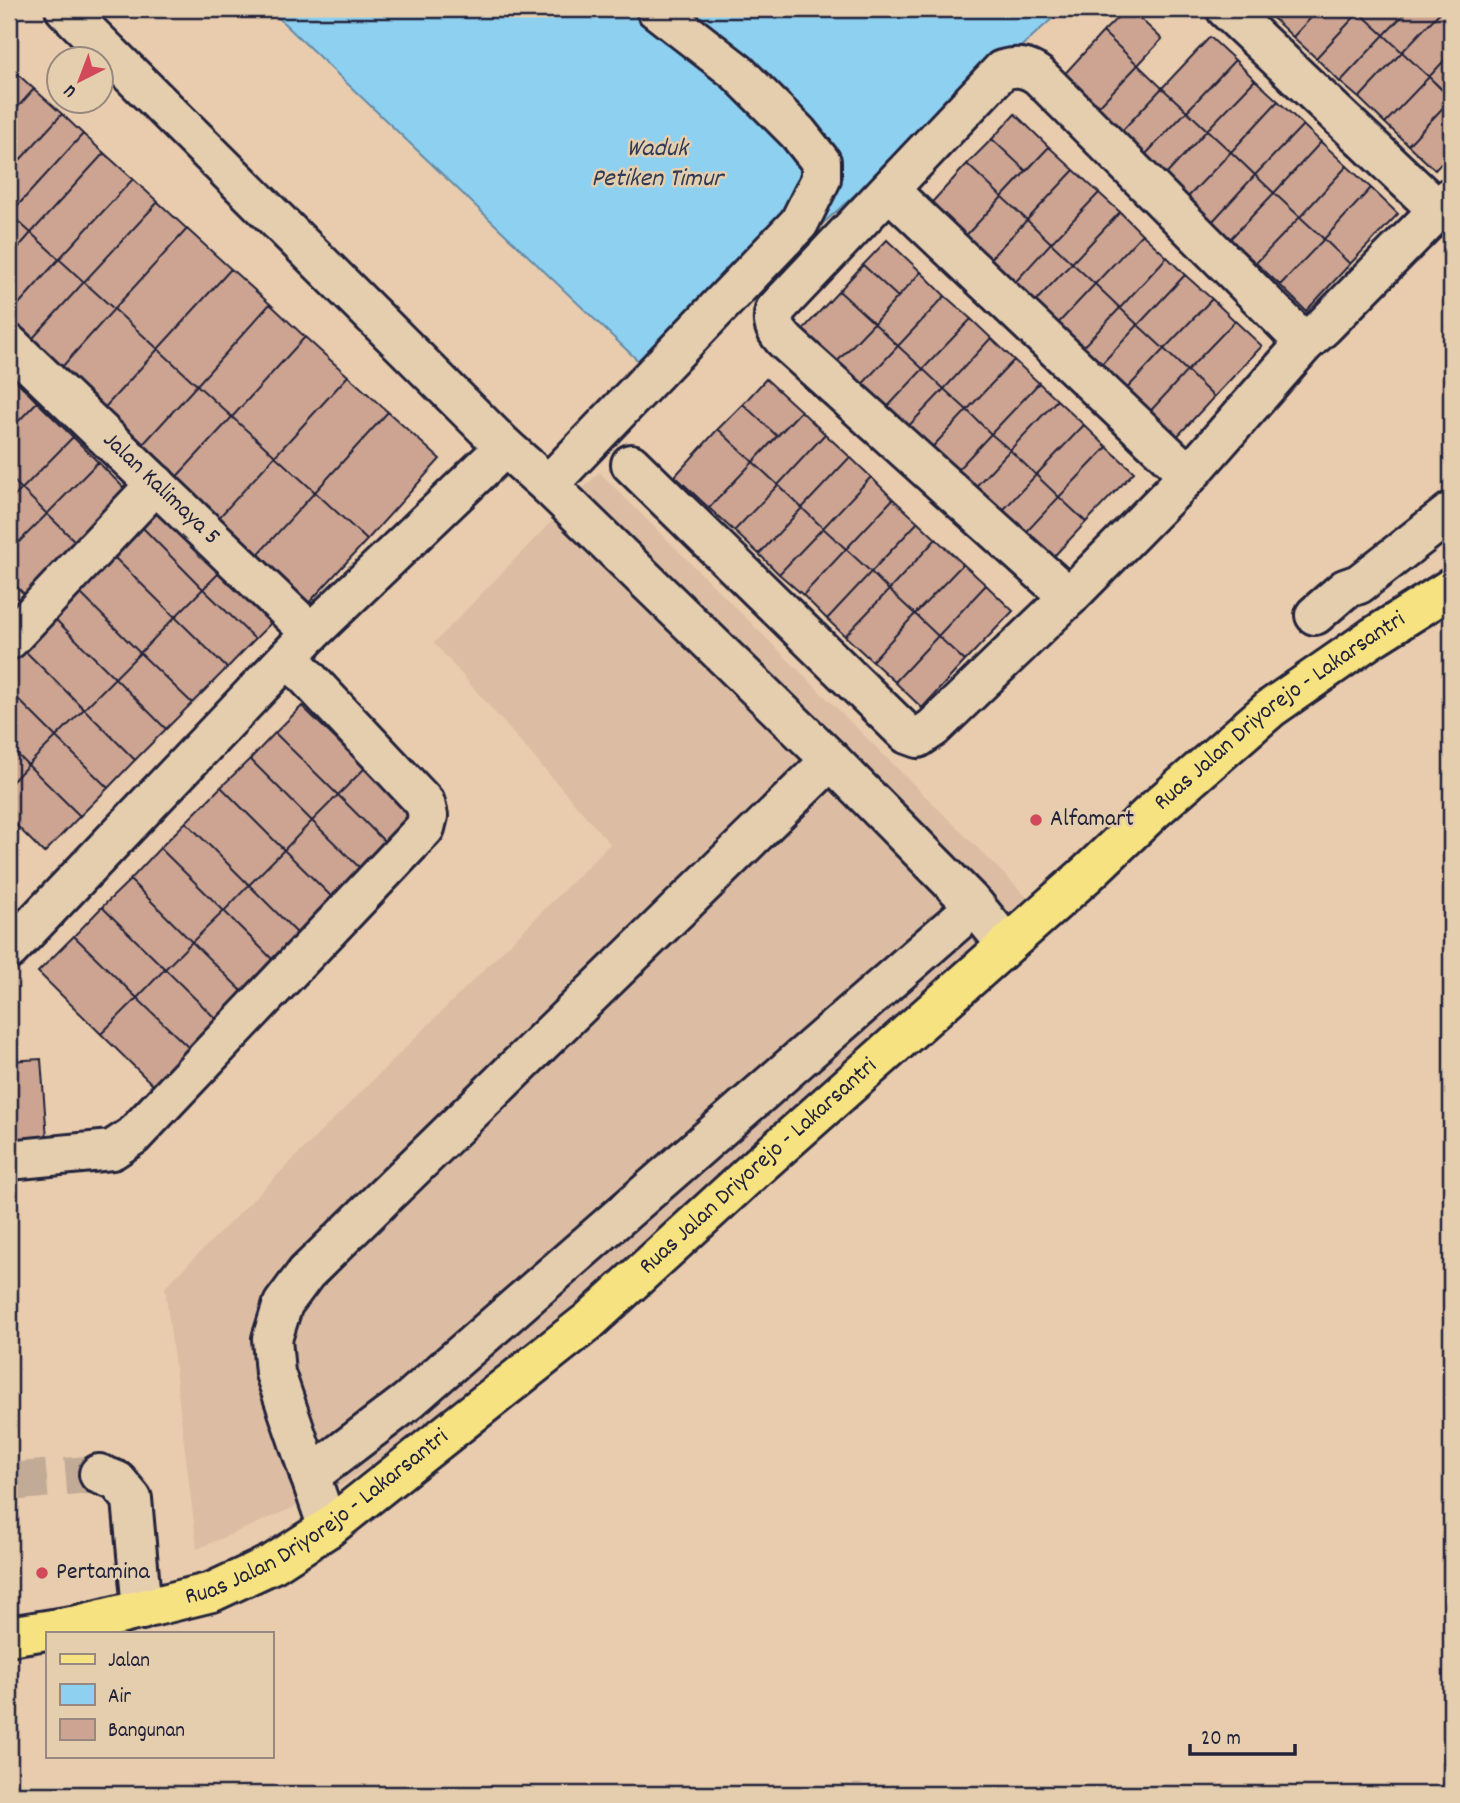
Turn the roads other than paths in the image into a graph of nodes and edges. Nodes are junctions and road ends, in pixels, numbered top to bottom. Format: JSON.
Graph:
{"nodes":[{"id":1,"x":65,"y":9,"type":"edge"},
{"id":2,"x":656,"y":9,"type":"edge"},
{"id":3,"x":1226,"y":9,"type":"edge"},
{"id":4,"x":889,"y":190,"type":"junction"},
{"id":5,"x":1444,"y":204,"type":"edge"},
{"id":6,"x":1305,"y":343,"type":"junction"},
{"id":7,"x":9,"y":344,"type":"edge"},
{"id":8,"x":505,"y":447,"type":"junction"},
{"id":9,"x":631,"y":464,"type":"dead end"},
{"id":10,"x":1189,"y":475,"type":"junction"},
{"id":11,"x":156,"y":484,"type":"junction"},
{"id":12,"x":548,"y":485,"type":"junction"},
{"id":13,"x":1451,"y":512,"type":"edge"},
{"id":14,"x":1451,"y":588,"type":"edge"},
{"id":15,"x":1069,"y":597,"type":"junction"},
{"id":16,"x":1315,"y":615,"type":"dead end"},
{"id":17,"x":16,"y":619,"type":"edge"},
{"id":18,"x":300,"y":646,"type":"junction"},
{"id":19,"x":831,"y":760,"type":"junction"},
{"id":20,"x":975,"y":906,"type":"junction"},
{"id":21,"x":1006,"y":944,"type":"junction"},
{"id":22,"x":9,"y":950,"type":"edge"},
{"id":23,"x":9,"y":1160,"type":"edge"},
{"id":24,"x":99,"y":1474,"type":"tunnel mouth"},
{"id":25,"x":310,"y":1476,"type":"junction"},
{"id":26,"x":328,"y":1528,"type":"junction"},
{"id":27,"x":142,"y":1609,"type":"junction"},
{"id":28,"x":9,"y":1636,"type":"edge"}],
"edges":[{"from":1,"to":8,"type":"street"},
{"from":2,"to":12,"type":"street"},
{"from":3,"to":5,"type":"street"},
{"from":4,"to":6,"type":"street"},
{"from":4,"to":10,"type":"street"},
{"from":4,"to":15,"type":"street"},
{"from":5,"to":6,"type":"street"},
{"from":6,"to":10,"type":"street"},
{"from":7,"to":11,"type":"street","name":"Jalan Kalimaya 5"},
{"from":8,"to":12,"type":"street"},
{"from":8,"to":18,"type":"street"},
{"from":9,"to":15,"type":"street"},
{"from":10,"to":15,"type":"street"},
{"from":11,"to":17,"type":"street"},
{"from":11,"to":18,"type":"street","name":"Jalan Kalimaya 5"},
{"from":12,"to":19,"type":"street"},
{"from":13,"to":16,"type":"street"},
{"from":14,"to":21,"type":"main road","name":"Ruas Jalan Driyorejo - Lakarsantri"},
{"from":18,"to":22,"type":"street"},
{"from":18,"to":23,"type":"street","name":"Jalan Kalimaya 5"},
{"from":19,"to":20,"type":"street"},
{"from":19,"to":25,"type":"street"},
{"from":20,"to":21,"type":"street"},
{"from":20,"to":25,"type":"street"},
{"from":21,"to":26,"type":"main road","name":"Ruas Jalan Driyorejo - Lakarsantri"},
{"from":24,"to":27,"type":"street"},
{"from":25,"to":26,"type":"street"},
{"from":26,"to":27,"type":"main road","name":"Ruas Jalan Driyorejo - Lakarsantri"},
{"from":27,"to":28,"type":"main road","name":"Ruas Jalan Driyorejo - Lakarsantri"}]}
